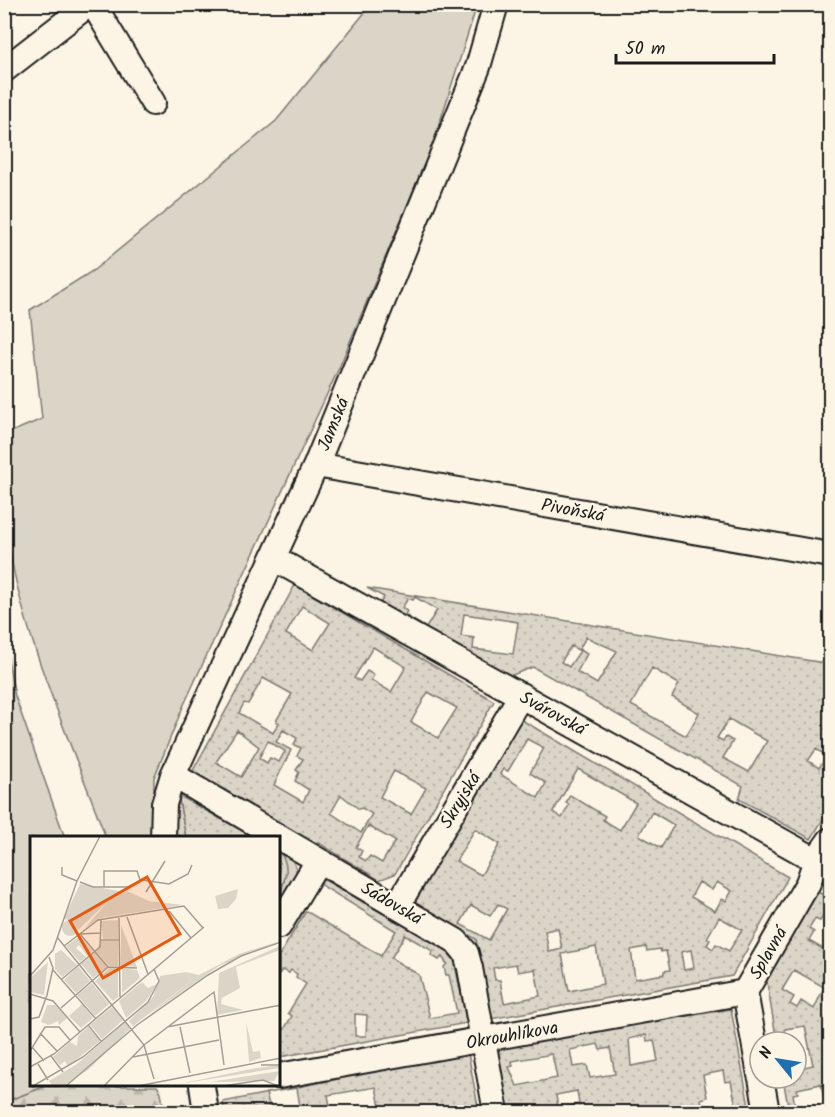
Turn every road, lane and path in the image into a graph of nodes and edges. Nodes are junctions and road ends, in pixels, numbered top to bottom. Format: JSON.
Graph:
{"nodes":[{"id":1,"x":91,"y":4,"type":"edge"},
{"id":2,"x":496,"y":4,"type":"edge"},
{"id":3,"x":4,"y":70,"type":"edge"},
{"id":4,"x":153,"y":103,"type":"dead end"},
{"id":5,"x":316,"y":465,"type":"junction"},
{"id":6,"x":831,"y":555,"type":"edge"},
{"id":7,"x":275,"y":558,"type":"junction"},
{"id":8,"x":522,"y":695,"type":"junction"},
{"id":9,"x":173,"y":776,"type":"junction"},
{"id":10,"x":164,"y":836,"type":"edge"},
{"id":11,"x":275,"y":836,"type":"edge"},
{"id":12,"x":280,"y":839,"type":"edge"},
{"id":13,"x":831,"y":840,"type":"edge"},
{"id":14,"x":318,"y":861,"type":"junction"},
{"id":15,"x":824,"y":864,"type":"edge"},
{"id":16,"x":398,"y":905,"type":"junction"},
{"id":17,"x":280,"y":924,"type":"edge"},
{"id":18,"x":746,"y":992,"type":"junction"},
{"id":19,"x":752,"y":1030,"type":"edge"},
{"id":20,"x":483,"y":1040,"type":"junction"},
{"id":21,"x":280,"y":1076,"type":"edge"},
{"id":22,"x":763,"y":1090,"type":"edge"},
{"id":23,"x":496,"y":1113,"type":"edge"},
{"id":24,"x":767,"y":1113,"type":"edge"}],
"edges":[{"from":1,"to":3,"type":"street"},
{"from":1,"to":4,"type":"street"},
{"from":2,"to":5,"type":"street","name":"Jamská"},
{"from":5,"to":6,"type":"street","name":"Pivoňská"},
{"from":5,"to":7,"type":"street","name":"Jamská"},
{"from":7,"to":8,"type":"street","name":"Svárovská"},
{"from":7,"to":9,"type":"street","name":"Jamská"},
{"from":8,"to":15,"type":"street","name":"Svárovská"},
{"from":8,"to":16,"type":"street","name":"Skryjská"},
{"from":9,"to":10,"type":"street","name":"Jamská"},
{"from":9,"to":11,"type":"street","name":"Sádovská"},
{"from":12,"to":14,"type":"street","name":"Sádovská"},
{"from":13,"to":15,"type":"street","name":"Splavná"},
{"from":14,"to":16,"type":"street","name":"Sádovská"},
{"from":14,"to":17,"type":"street"},
{"from":15,"to":18,"type":"street","name":"Splavná"},
{"from":16,"to":20,"type":"street","name":"Sádovská"},
{"from":18,"to":19,"type":"street","name":"Splavná"},
{"from":18,"to":20,"type":"street","name":"Okrouhlíkova"},
{"from":20,"to":21,"type":"street","name":"Okrouhlíkova"},
{"from":20,"to":23,"type":"street","name":"Sádovská"},
{"from":22,"to":24,"type":"street","name":"Splavná"}]}
